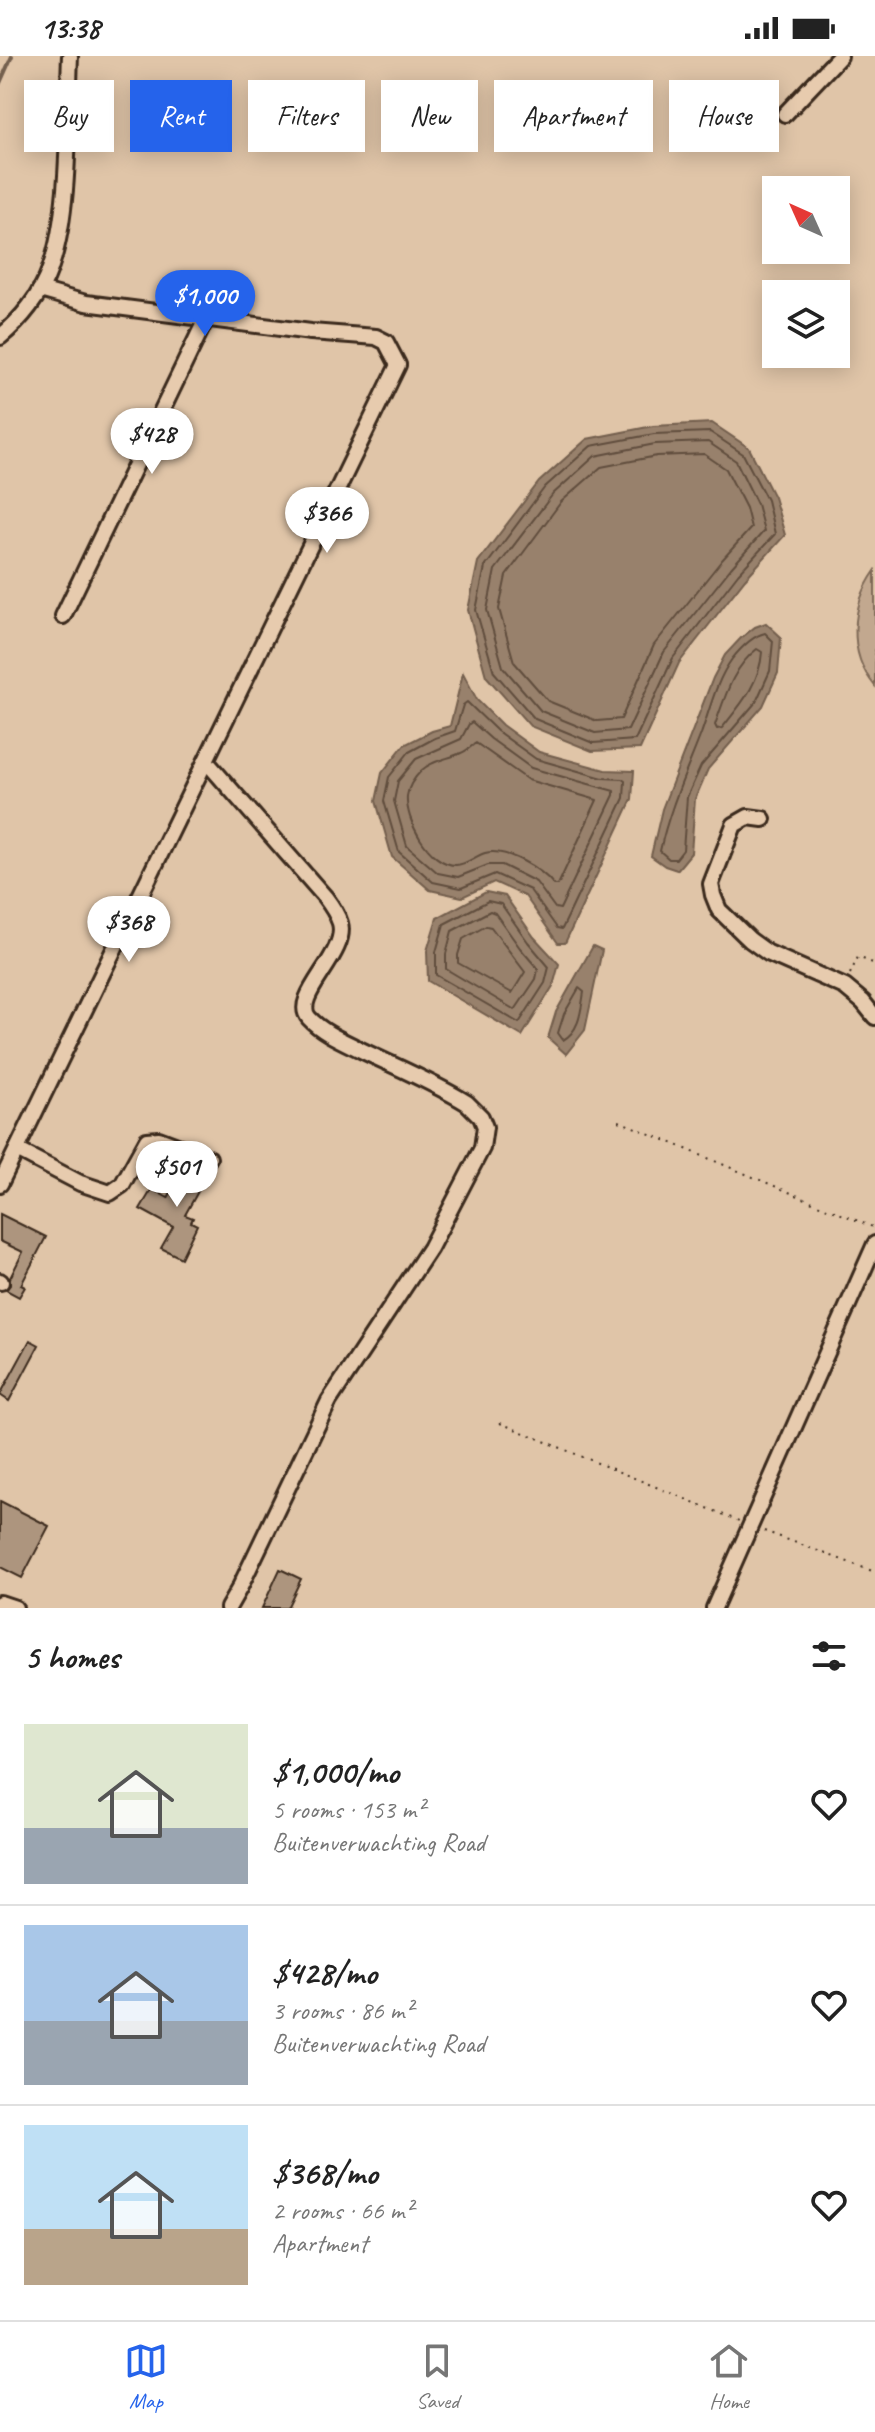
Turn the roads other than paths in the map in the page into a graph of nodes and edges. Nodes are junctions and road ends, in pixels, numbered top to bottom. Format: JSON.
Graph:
{"nodes":[{"id":1,"x":70,"y":56,"type":"edge"},
{"id":2,"x":840,"y":56,"type":"edge"},
{"id":3,"x":785,"y":114,"type":"dead end"},
{"id":4,"x":40,"y":290,"type":"junction"},
{"id":5,"x":206,"y":319,"type":"junction"},
{"id":6,"x":0,"y":337,"type":"edge"},
{"id":7,"x":63,"y":616,"type":"dead end"},
{"id":8,"x":206,"y":761,"type":"junction"},
{"id":9,"x":763,"y":819,"type":"dead end"},
{"id":10,"x":875,"y":1017,"type":"edge"},
{"id":11,"x":17,"y":1150,"type":"junction"},
{"id":12,"x":209,"y":1158,"type":"dead end"},
{"id":13,"x":0,"y":1161,"type":"edge"},
{"id":14,"x":0,"y":1184,"type":"edge"},
{"id":15,"x":875,"y":1244,"type":"edge"},
{"id":16,"x":0,"y":1603,"type":"edge"},
{"id":17,"x":15,"y":1608,"type":"edge"},
{"id":18,"x":228,"y":1608,"type":"edge"},
{"id":19,"x":714,"y":1608,"type":"edge"}],
"edges":[{"from":1,"to":4,"type":"street"},
{"from":2,"to":3,"type":"street"},
{"from":4,"to":5,"type":"street"},
{"from":4,"to":6,"type":"street"},
{"from":5,"to":7,"type":"street"},
{"from":5,"to":8,"type":"street"},
{"from":8,"to":11,"type":"street"},
{"from":8,"to":18,"type":"street"},
{"from":9,"to":10,"type":"street"},
{"from":11,"to":12,"type":"street"},
{"from":11,"to":13,"type":"street"},
{"from":11,"to":14,"type":"street"},
{"from":15,"to":19,"type":"street"},
{"from":16,"to":17,"type":"street"}]}
